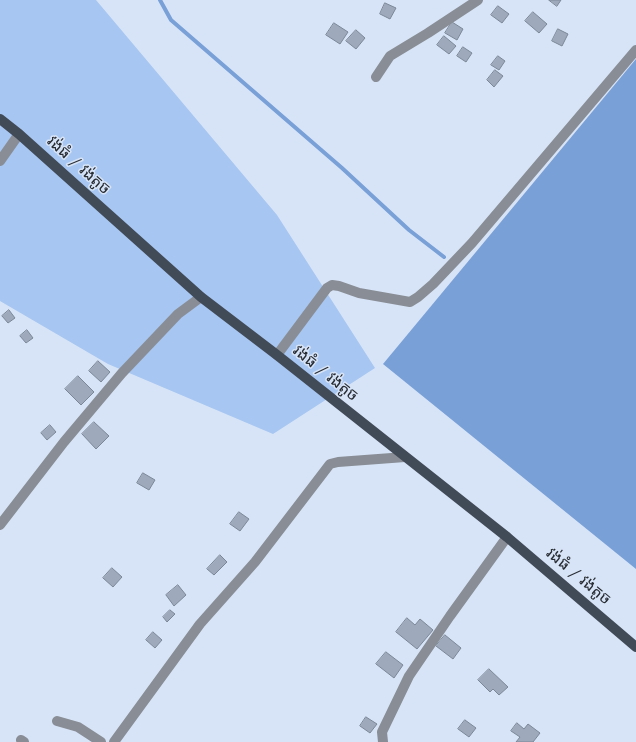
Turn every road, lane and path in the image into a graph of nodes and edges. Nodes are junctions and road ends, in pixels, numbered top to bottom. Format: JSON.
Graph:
{"nodes":[{"id":1,"x":478,"y":0,"type":"edge"},
{"id":2,"x":636,"y":50,"type":"edge"},
{"id":3,"x":376,"y":77,"type":"dead end"},
{"id":4,"x":0,"y":119,"type":"edge"},
{"id":5,"x":19,"y":134,"type":"junction"},
{"id":6,"x":0,"y":161,"type":"edge"},
{"id":7,"x":201,"y":297,"type":"junction"},
{"id":8,"x":277,"y":355,"type":"junction"},
{"id":9,"x":405,"y":457,"type":"junction"},
{"id":10,"x":0,"y":525,"type":"edge"},
{"id":11,"x":507,"y":537,"type":"junction"},
{"id":12,"x":636,"y":647,"type":"edge"},
{"id":13,"x":57,"y":721,"type":"dead end"},
{"id":14,"x":102,"y":742,"type":"edge"},
{"id":15,"x":114,"y":742,"type":"edge"},
{"id":16,"x":383,"y":742,"type":"edge"}],
"edges":[{"from":1,"to":3,"type":"street"},
{"from":2,"to":8,"type":"street"},
{"from":4,"to":5,"type":"main road","name":"វង់ធំ / វង់តូច"},
{"from":5,"to":6,"type":"street"},
{"from":5,"to":7,"type":"main road","name":"វង់ធំ / វង់តូច"},
{"from":7,"to":8,"type":"main road","name":"វង់ធំ / វង់តូច"},
{"from":7,"to":10,"type":"street"},
{"from":8,"to":9,"type":"main road","name":"វង់ធំ / វង់តូច"},
{"from":9,"to":11,"type":"main road","name":"វង់ធំ / វង់តូច"},
{"from":9,"to":15,"type":"street"},
{"from":11,"to":12,"type":"main road","name":"វង់ធំ / វង់តូច"},
{"from":11,"to":16,"type":"street"},
{"from":13,"to":14,"type":"street"}]}
